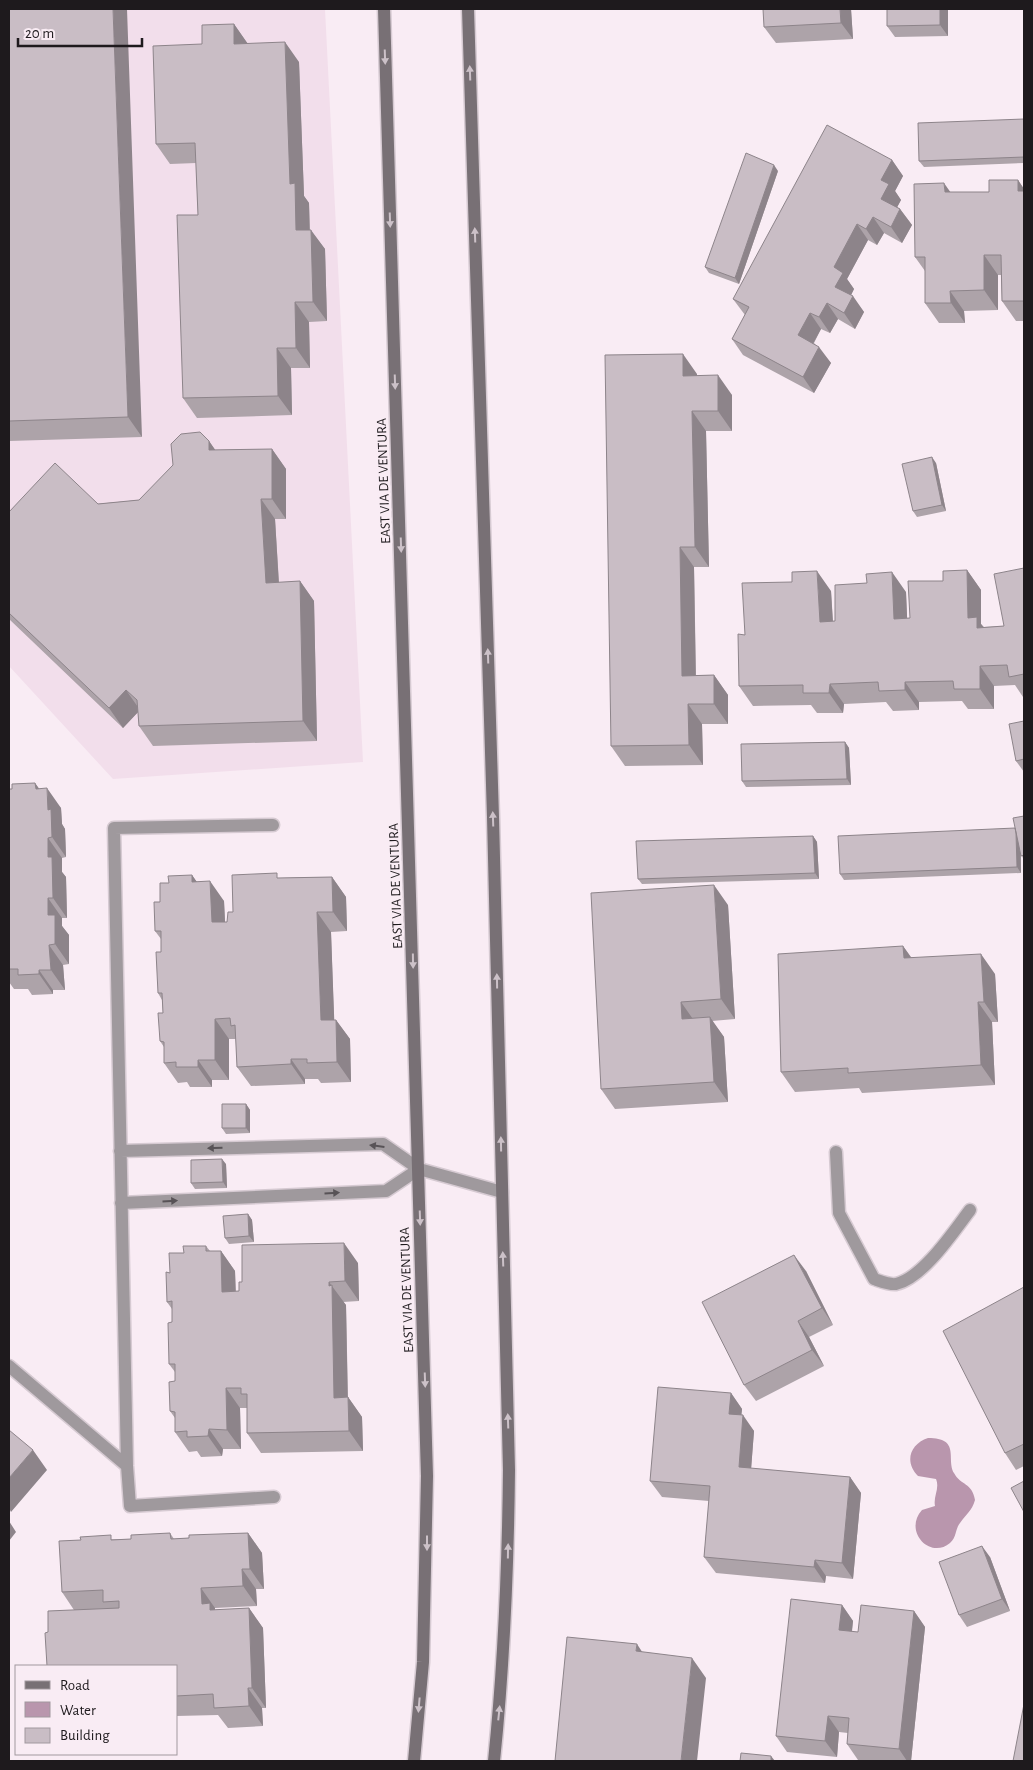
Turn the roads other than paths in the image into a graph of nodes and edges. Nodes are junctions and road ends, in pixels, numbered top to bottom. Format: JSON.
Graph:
{"nodes":[{"id":1,"x":384,"y":9,"type":"edge"},
{"id":2,"x":468,"y":9,"type":"edge"},
{"id":3,"x":273,"y":825,"type":"dead end"},
{"id":4,"x":120,"y":1151,"type":"junction"},
{"id":5,"x":836,"y":1152,"type":"dead end"},
{"id":6,"x":419,"y":1169,"type":"junction"},
{"id":7,"x":502,"y":1192,"type":"junction"},
{"id":8,"x":121,"y":1203,"type":"junction"},
{"id":9,"x":970,"y":1210,"type":"dead end"},
{"id":10,"x":9,"y":1366,"type":"edge"},
{"id":11,"x":127,"y":1466,"type":"junction"},
{"id":12,"x":274,"y":1497,"type":"dead end"},
{"id":13,"x":414,"y":1761,"type":"edge"},
{"id":14,"x":494,"y":1761,"type":"edge"}],
"edges":[{"from":1,"to":6,"type":"main road","name":"EAST VIA DE VENTURA","one_way":true},
{"from":7,"to":2,"type":"main road","one_way":true},
{"from":3,"to":4,"type":"street"},
{"from":6,"to":4,"type":"street","one_way":true},
{"from":4,"to":8,"type":"street"},
{"from":5,"to":9,"type":"street"},
{"from":6,"to":7,"type":"street"},
{"from":8,"to":6,"type":"street","one_way":true},
{"from":6,"to":13,"type":"main road","name":"EAST VIA DE VENTURA","one_way":true},
{"from":14,"to":7,"type":"main road","one_way":true},
{"from":8,"to":11,"type":"street"},
{"from":10,"to":11,"type":"street"},
{"from":11,"to":12,"type":"street"}]}
